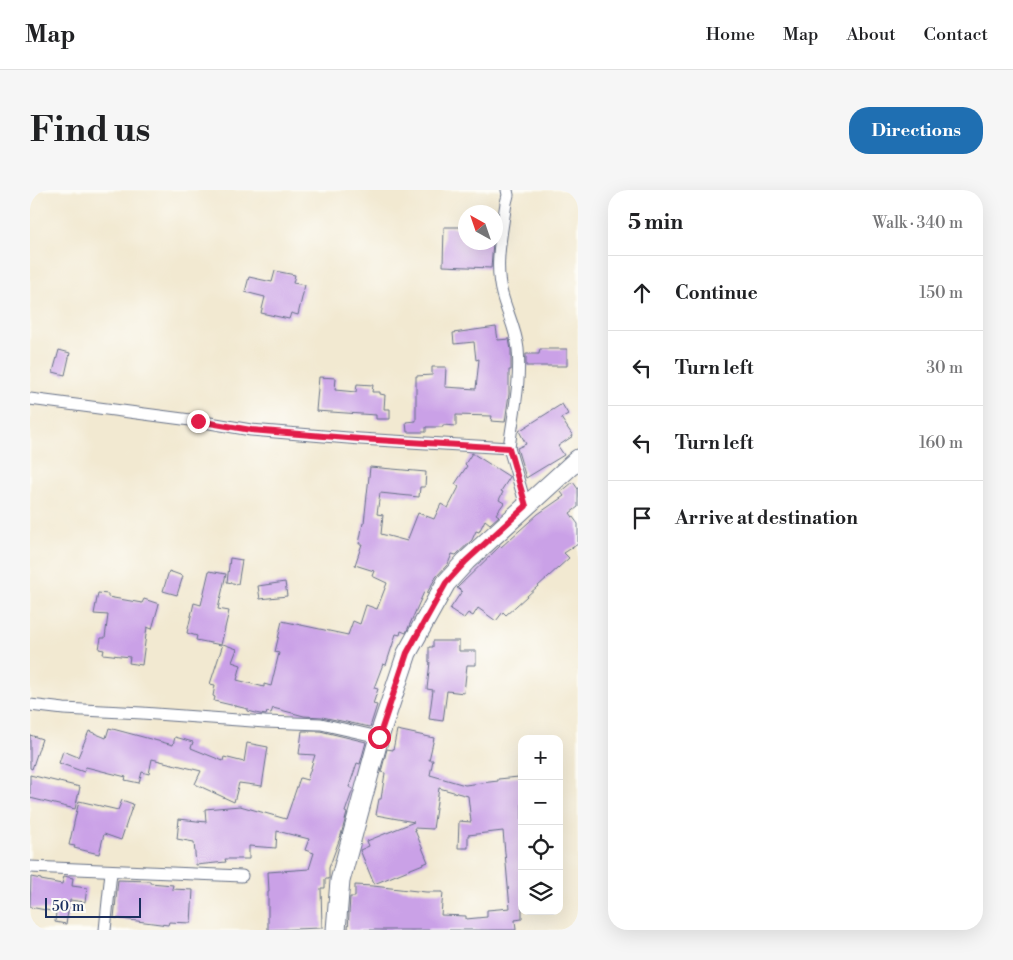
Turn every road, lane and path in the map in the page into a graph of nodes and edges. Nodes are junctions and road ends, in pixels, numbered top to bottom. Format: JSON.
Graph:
{"nodes":[{"id":1,"x":507,"y":190,"type":"edge"},
{"id":2,"x":30,"y":399,"type":"edge"},
{"id":3,"x":509,"y":448,"type":"junction"},
{"id":4,"x":578,"y":459,"type":"edge"},
{"id":5,"x":526,"y":506,"type":"junction"},
{"id":6,"x":30,"y":705,"type":"edge"},
{"id":7,"x":379,"y":737,"type":"junction"},
{"id":8,"x":30,"y":867,"type":"edge"},
{"id":9,"x":111,"y":872,"type":"junction"},
{"id":10,"x":242,"y":876,"type":"dead end"},
{"id":11,"x":105,"y":930,"type":"edge"},
{"id":12,"x":336,"y":930,"type":"edge"}],
"edges":[{"from":1,"to":3,"type":"street"},
{"from":2,"to":3,"type":"street"},
{"from":3,"to":5,"type":"street"},
{"from":4,"to":5,"type":"main road"},
{"from":5,"to":7,"type":"main road"},
{"from":6,"to":7,"type":"street"},
{"from":7,"to":12,"type":"main road"},
{"from":8,"to":9,"type":"street"},
{"from":9,"to":10,"type":"street"},
{"from":9,"to":11,"type":"street"}]}
